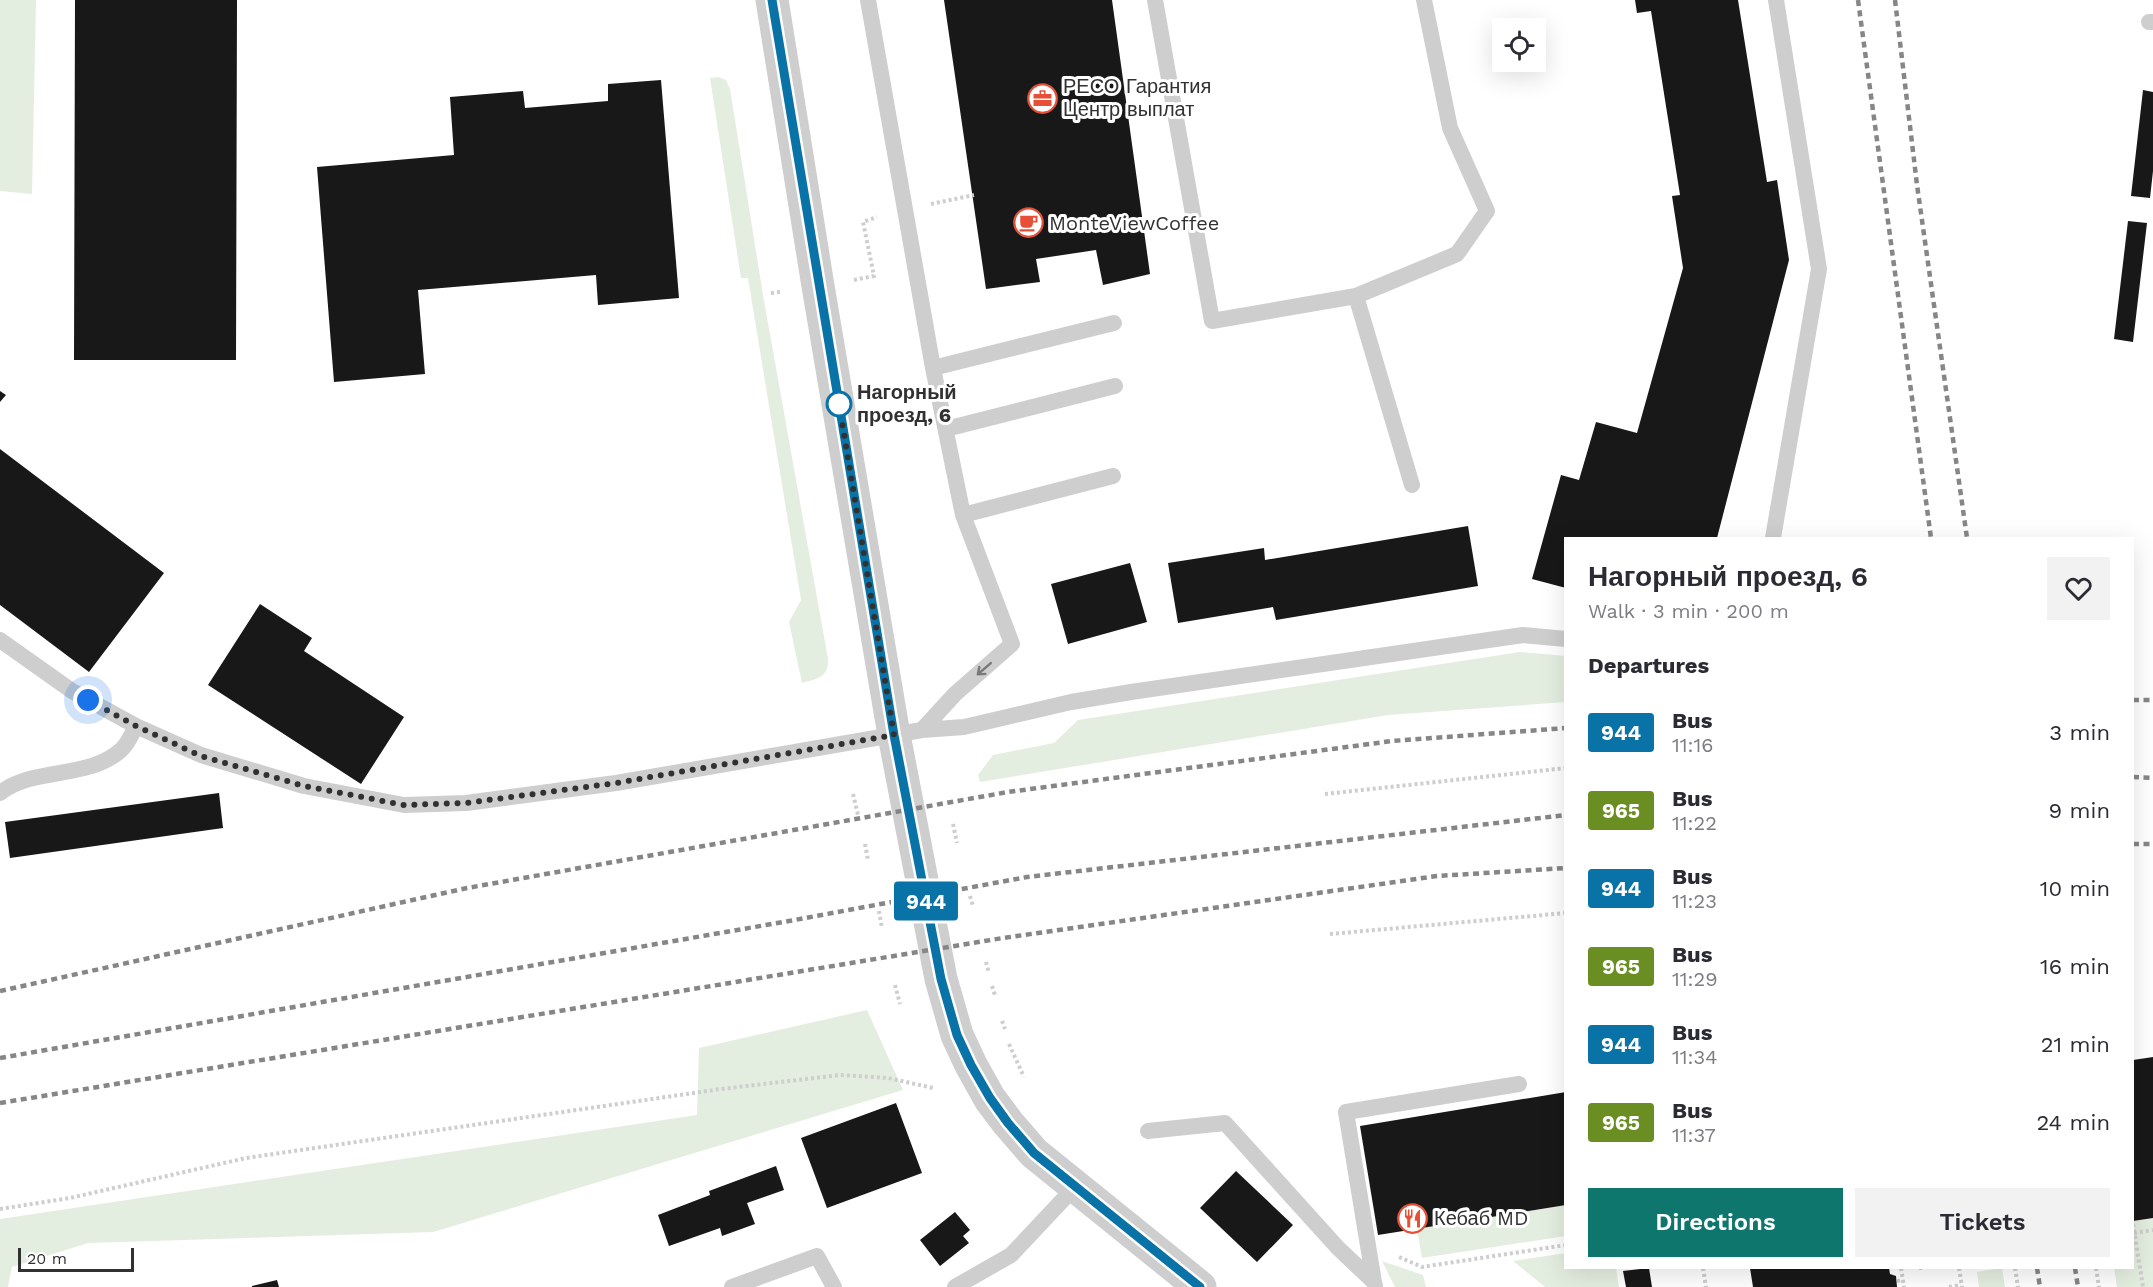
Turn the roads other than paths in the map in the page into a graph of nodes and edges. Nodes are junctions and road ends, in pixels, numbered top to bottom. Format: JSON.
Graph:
{"nodes":[{"id":1,"x":772,"y":0,"type":"edge"},
{"id":2,"x":868,"y":0,"type":"edge"},
{"id":3,"x":1155,"y":0,"type":"edge"},
{"id":4,"x":1424,"y":0,"type":"edge"},
{"id":5,"x":1776,"y":0,"type":"edge"},
{"id":6,"x":1356,"y":296,"type":"junction"},
{"id":7,"x":1114,"y":323,"type":"dead end"},
{"id":8,"x":933,"y":368,"type":"junction"},
{"id":9,"x":1114,"y":386,"type":"dead end"},
{"id":10,"x":946,"y":429,"type":"junction"},
{"id":11,"x":1113,"y":477,"type":"dead end"},
{"id":12,"x":1412,"y":485,"type":"dead end"},
{"id":13,"x":963,"y":515,"type":"junction"},
{"id":14,"x":1773,"y":537,"type":"edge"},
{"id":15,"x":1564,"y":639,"type":"edge"},
{"id":16,"x":0,"y":640,"type":"edge"},
{"id":17,"x":136,"y":726,"type":"junction"},
{"id":18,"x":908,"y":732,"type":"junction"},
{"id":19,"x":0,"y":793,"type":"edge"},
{"id":20,"x":1519,"y":1084,"type":"dead end"},
{"id":21,"x":1148,"y":1131,"type":"dead end"},
{"id":22,"x":1075,"y":1187,"type":"junction"},
{"id":23,"x":1375,"y":1285,"type":"edge"},
{"id":24,"x":732,"y":1287,"type":"edge"},
{"id":25,"x":834,"y":1287,"type":"edge"},
{"id":26,"x":955,"y":1287,"type":"edge"},
{"id":27,"x":1200,"y":1287,"type":"edge"}],
"edges":[{"from":1,"to":18,"type":"street"},
{"from":2,"to":8,"type":"lane"},
{"from":3,"to":6,"type":"lane"},
{"from":4,"to":6,"type":"lane"},
{"from":5,"to":14,"type":"lane"},
{"from":6,"to":12,"type":"lane"},
{"from":7,"to":8,"type":"lane"},
{"from":8,"to":10,"type":"lane"},
{"from":9,"to":10,"type":"lane"},
{"from":10,"to":13,"type":"lane"},
{"from":11,"to":13,"type":"lane"},
{"from":13,"to":18,"type":"lane","one_way":true},
{"from":15,"to":18,"type":"lane"},
{"from":16,"to":17,"type":"lane"},
{"from":17,"to":18,"type":"lane"},
{"from":17,"to":19,"type":"lane"},
{"from":18,"to":22,"type":"street"},
{"from":20,"to":23,"type":"lane"},
{"from":21,"to":23,"type":"lane"},
{"from":22,"to":26,"type":"lane"},
{"from":22,"to":27,"type":"street"},
{"from":24,"to":25,"type":"lane"}]}
